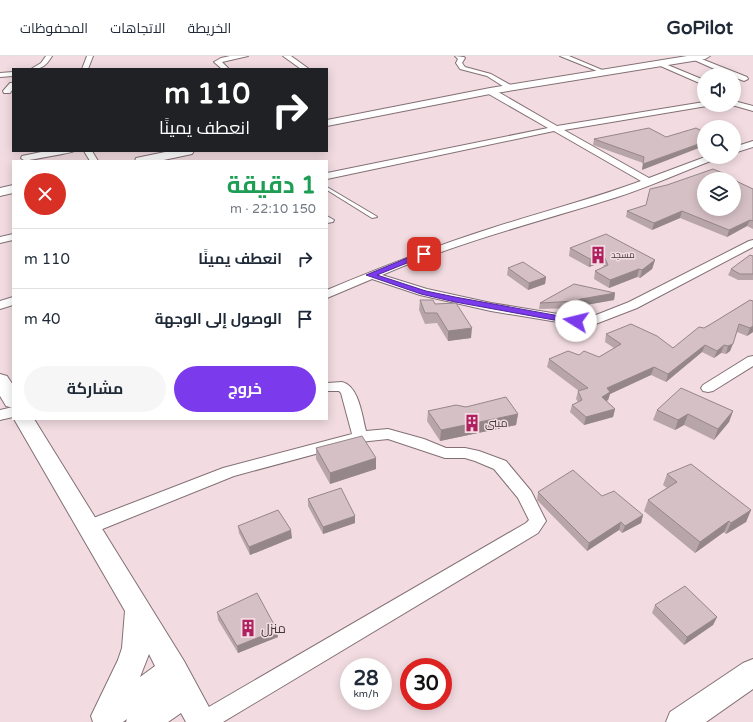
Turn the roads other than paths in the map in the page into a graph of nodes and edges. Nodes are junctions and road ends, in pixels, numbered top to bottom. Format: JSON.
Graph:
{"nodes":[{"id":1,"x":49,"y":56,"type":"edge"},
{"id":2,"x":90,"y":56,"type":"edge"},
{"id":3,"x":245,"y":56,"type":"edge"},
{"id":4,"x":286,"y":56,"type":"edge"},
{"id":5,"x":563,"y":56,"type":"edge"},
{"id":6,"x":706,"y":56,"type":"edge"},
{"id":7,"x":462,"y":58,"type":"edge"},
{"id":8,"x":694,"y":58,"type":"junction"},
{"id":9,"x":658,"y":63,"type":"junction"},
{"id":10,"x":478,"y":65,"type":"dead end"},
{"id":11,"x":36,"y":68,"type":"edge"},
{"id":12,"x":85,"y":68,"type":"edge"},
{"id":13,"x":225,"y":68,"type":"edge"},
{"id":14,"x":304,"y":68,"type":"edge"},
{"id":15,"x":604,"y":72,"type":"junction"},
{"id":16,"x":494,"y":73,"type":"dead end"},
{"id":17,"x":12,"y":74,"type":"edge"},
{"id":18,"x":0,"y":75,"type":"edge"},
{"id":19,"x":744,"y":79,"type":"dead end"},
{"id":20,"x":697,"y":80,"type":"edge"},
{"id":21,"x":12,"y":86,"type":"edge"},
{"id":22,"x":512,"y":88,"type":"junction"},
{"id":23,"x":7,"y":91,"type":"dead end"},
{"id":24,"x":490,"y":91,"type":"junction"},
{"id":25,"x":697,"y":105,"type":"edge"},
{"id":26,"x":741,"y":105,"type":"edge"},
{"id":27,"x":753,"y":109,"type":"edge"},
{"id":28,"x":328,"y":123,"type":"edge"},
{"id":29,"x":554,"y":129,"type":"junction"},
{"id":30,"x":753,"y":144,"type":"edge"},
{"id":31,"x":741,"y":148,"type":"edge"},
{"id":32,"x":55,"y":152,"type":"edge"},
{"id":33,"x":182,"y":152,"type":"edge"},
{"id":34,"x":25,"y":158,"type":"dead end"},
{"id":35,"x":146,"y":160,"type":"edge"},
{"id":36,"x":697,"y":163,"type":"edge"},
{"id":37,"x":328,"y":176,"type":"edge"},
{"id":38,"x":647,"y":181,"type":"junction"},
{"id":39,"x":12,"y":189,"type":"edge"},
{"id":40,"x":328,"y":189,"type":"edge"},
{"id":41,"x":0,"y":192,"type":"edge"},
{"id":42,"x":374,"y":217,"type":"dead end"},
{"id":43,"x":12,"y":236,"type":"edge"},
{"id":44,"x":0,"y":240,"type":"edge"},
{"id":45,"x":753,"y":243,"type":"edge"},
{"id":46,"x":370,"y":275,"type":"junction"},
{"id":47,"x":328,"y":294,"type":"edge"},
{"id":48,"x":12,"y":301,"type":"edge"},
{"id":49,"x":0,"y":305,"type":"edge"},
{"id":50,"x":753,"y":360,"type":"edge"},
{"id":51,"x":0,"y":380,"type":"edge"},
{"id":52,"x":328,"y":387,"type":"edge"},
{"id":53,"x":708,"y":388,"type":"dead end"},
{"id":54,"x":12,"y":399,"type":"edge"},
{"id":55,"x":12,"y":412,"type":"edge"},
{"id":56,"x":0,"y":415,"type":"edge"},
{"id":57,"x":25,"y":420,"type":"edge"},
{"id":58,"x":360,"y":437,"type":"junction"},
{"id":59,"x":89,"y":527,"type":"junction"},
{"id":60,"x":139,"y":610,"type":"junction"},
{"id":61,"x":753,"y":672,"type":"edge"},
{"id":62,"x":180,"y":681,"type":"junction"},
{"id":63,"x":101,"y":719,"type":"edge"},
{"id":64,"x":141,"y":722,"type":"edge"},
{"id":65,"x":203,"y":722,"type":"edge"},
{"id":66,"x":681,"y":722,"type":"edge"}],
"edges":[{"from":1,"to":11,"type":"street"},
{"from":2,"to":12,"type":"street"},
{"from":3,"to":13,"type":"street"},
{"from":4,"to":14,"type":"street"},
{"from":5,"to":15,"type":"street"},
{"from":6,"to":8,"type":"street"},
{"from":7,"to":22,"type":"street"},
{"from":8,"to":9,"type":"street"},
{"from":8,"to":19,"type":"street"},
{"from":9,"to":15,"type":"street"},
{"from":9,"to":20,"type":"street"},
{"from":10,"to":16,"type":"street"},
{"from":15,"to":22,"type":"street"},
{"from":17,"to":18,"type":"street"},
{"from":21,"to":23,"type":"street"},
{"from":22,"to":24,"type":"street"},
{"from":24,"to":28,"type":"street"},
{"from":24,"to":29,"type":"street"},
{"from":25,"to":29,"type":"street"},
{"from":26,"to":27,"type":"street"},
{"from":29,"to":37,"type":"street"},
{"from":29,"to":38,"type":"street"},
{"from":30,"to":31,"type":"street"},
{"from":32,"to":34,"type":"street"},
{"from":33,"to":35,"type":"street"},
{"from":36,"to":38,"type":"street"},
{"from":38,"to":46,"type":"street"},
{"from":39,"to":41,"type":"street"},
{"from":40,"to":42,"type":"lane"},
{"from":43,"to":44,"type":"street"},
{"from":45,"to":46,"type":"street"},
{"from":46,"to":47,"type":"street"},
{"from":48,"to":49,"type":"street"},
{"from":50,"to":53,"type":"street"},
{"from":51,"to":54,"type":"street"},
{"from":52,"to":58,"type":"street"},
{"from":55,"to":56,"type":"street"},
{"from":57,"to":59,"type":"street"},
{"from":58,"to":59,"type":"street"},
{"from":58,"to":65,"type":"street"},
{"from":59,"to":60,"type":"street"},
{"from":60,"to":62,"type":"street"},
{"from":60,"to":63,"type":"street"},
{"from":61,"to":66,"type":"street"},
{"from":62,"to":63,"type":"street"},
{"from":62,"to":64,"type":"street"},
{"from":62,"to":65,"type":"street"}]}
